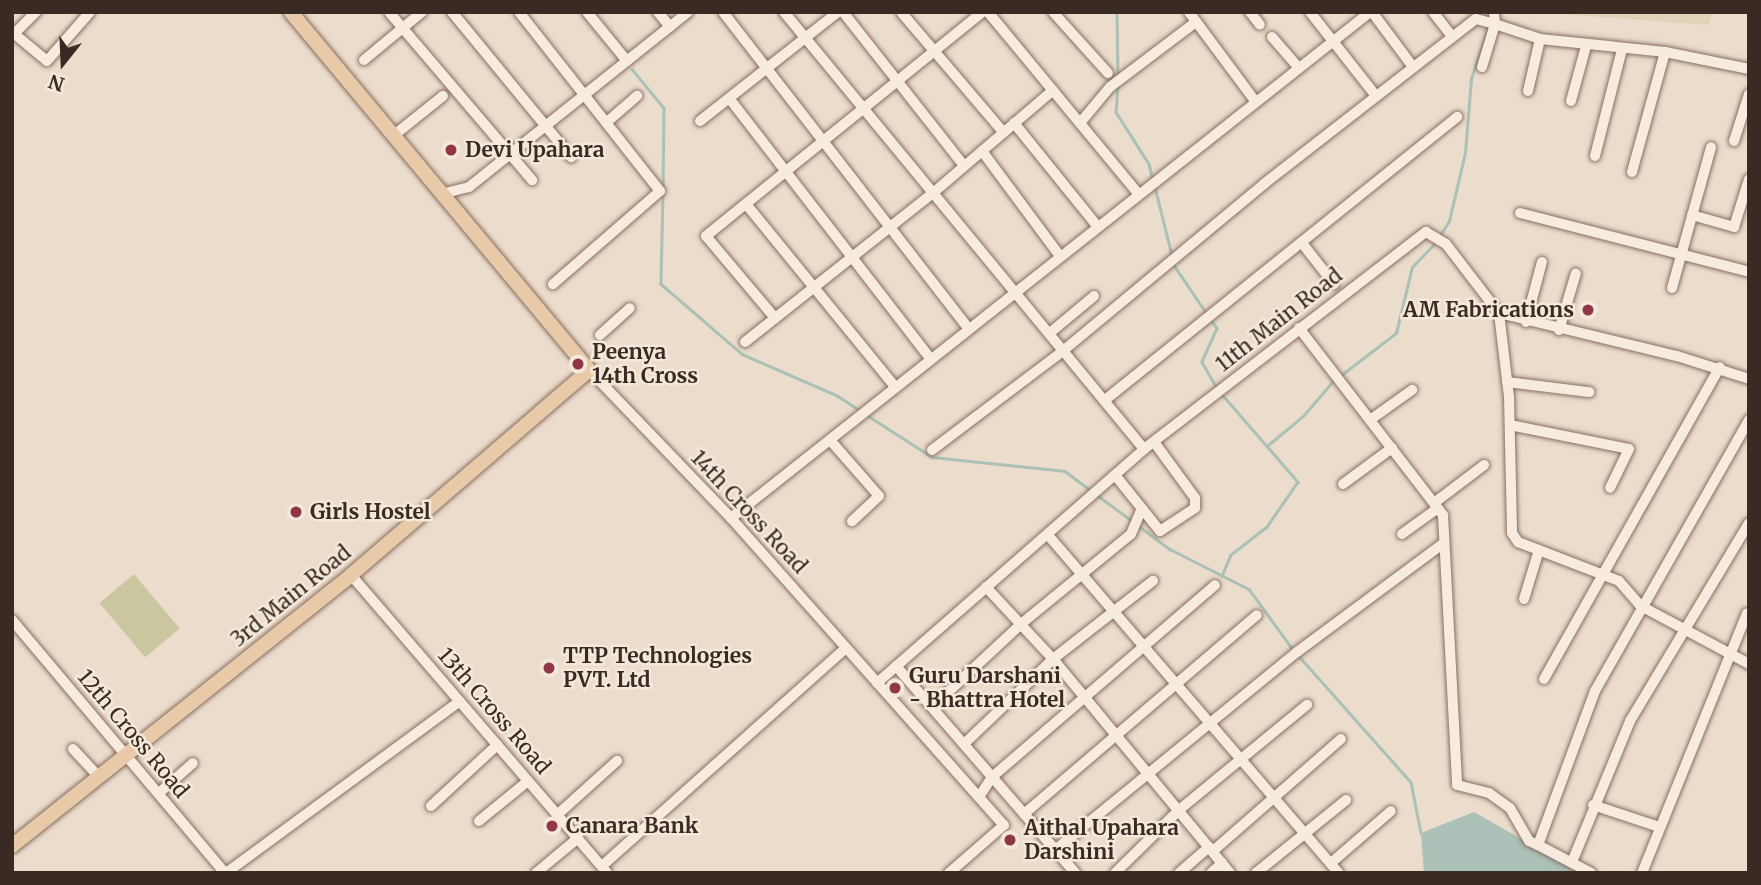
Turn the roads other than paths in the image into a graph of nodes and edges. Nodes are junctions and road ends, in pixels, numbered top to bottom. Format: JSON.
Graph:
{"nodes":[{"id":1,"x":36,"y":12,"type":"edge"},
{"id":2,"x":90,"y":12,"type":"edge"},
{"id":3,"x":389,"y":12,"type":"edge"},
{"id":4,"x":422,"y":12,"type":"edge"},
{"id":5,"x":452,"y":12,"type":"edge"},
{"id":6,"x":519,"y":12,"type":"edge"},
{"id":7,"x":587,"y":12,"type":"edge"},
{"id":8,"x":658,"y":12,"type":"edge"},
{"id":9,"x":688,"y":12,"type":"edge"},
{"id":10,"x":723,"y":12,"type":"edge"},
{"id":11,"x":784,"y":12,"type":"edge"},
{"id":12,"x":840,"y":12,"type":"edge"},
{"id":13,"x":901,"y":12,"type":"edge"},
{"id":14,"x":986,"y":12,"type":"edge"},
{"id":15,"x":1054,"y":12,"type":"edge"},
{"id":16,"x":1250,"y":12,"type":"edge"},
{"id":17,"x":1310,"y":12,"type":"edge"},
{"id":18,"x":1371,"y":12,"type":"edge"},
{"id":19,"x":1433,"y":12,"type":"edge"},
{"id":20,"x":1494,"y":12,"type":"edge"},
{"id":21,"x":295,"y":13,"type":"edge"},
{"id":22,"x":1193,"y":17,"type":"edge"},
{"id":23,"x":1495,"y":24,"type":"junction"},
{"id":24,"x":1260,"y":25,"type":"dead end"},
{"id":25,"x":670,"y":27,"type":"junction"},
{"id":26,"x":403,"y":29,"type":"junction"},
{"id":27,"x":13,"y":33,"type":"edge"},
{"id":28,"x":1452,"y":36,"type":"junction"},
{"id":29,"x":1272,"y":37,"type":"dead end"},
{"id":30,"x":1540,"y":39,"type":"junction"},
{"id":31,"x":803,"y":40,"type":"junction"},
{"id":32,"x":1332,"y":41,"type":"junction"},
{"id":33,"x":1586,"y":46,"type":"junction"},
{"id":34,"x":1622,"y":49,"type":"junction"},
{"id":35,"x":934,"y":52,"type":"junction"},
{"id":36,"x":1665,"y":52,"type":"junction"},
{"id":37,"x":364,"y":60,"type":"dead end"},
{"id":38,"x":626,"y":61,"type":"junction"},
{"id":39,"x":1298,"y":67,"type":"junction"},
{"id":40,"x":1413,"y":67,"type":"junction"},
{"id":41,"x":1482,"y":67,"type":"dead end"},
{"id":42,"x":1749,"y":69,"type":"edge"},
{"id":43,"x":764,"y":70,"type":"junction"},
{"id":44,"x":1108,"y":73,"type":"dead end"},
{"id":45,"x":897,"y":83,"type":"junction"},
{"id":46,"x":1053,"y":90,"type":"junction"},
{"id":47,"x":1528,"y":91,"type":"dead end"},
{"id":48,"x":586,"y":94,"type":"junction"},
{"id":49,"x":1749,"y":94,"type":"edge"},
{"id":50,"x":443,"y":96,"type":"dead end"},
{"id":51,"x":637,"y":96,"type":"dead end"},
{"id":52,"x":1376,"y":96,"type":"junction"},
{"id":53,"x":729,"y":98,"type":"junction"},
{"id":54,"x":1255,"y":101,"type":"junction"},
{"id":55,"x":1571,"y":101,"type":"dead end"},
{"id":56,"x":861,"y":111,"type":"junction"},
{"id":57,"x":1457,"y":117,"type":"dead end"},
{"id":58,"x":700,"y":121,"type":"dead end"},
{"id":59,"x":607,"y":122,"type":"junction"},
{"id":60,"x":1014,"y":123,"type":"junction"},
{"id":61,"x":1080,"y":123,"type":"junction"},
{"id":62,"x":546,"y":125,"type":"junction"},
{"id":63,"x":1003,"y":132,"type":"junction"},
{"id":64,"x":393,"y":136,"type":"junction"},
{"id":65,"x":1734,"y":141,"type":"dead end"},
{"id":66,"x":822,"y":143,"type":"junction"},
{"id":67,"x":1712,"y":147,"type":"dead end"},
{"id":68,"x":982,"y":151,"type":"junction"},
{"id":69,"x":510,"y":154,"type":"junction"},
{"id":70,"x":1595,"y":156,"type":"dead end"},
{"id":71,"x":571,"y":157,"type":"dead end"},
{"id":72,"x":964,"y":166,"type":"junction"},
{"id":73,"x":787,"y":171,"type":"junction"},
{"id":74,"x":1632,"y":172,"type":"dead end"},
{"id":75,"x":1749,"y":179,"type":"edge"},
{"id":76,"x":532,"y":180,"type":"dead end"},
{"id":77,"x":933,"y":193,"type":"junction"},
{"id":78,"x":1138,"y":193,"type":"junction"},
{"id":79,"x":441,"y":194,"type":"junction"},
{"id":80,"x":746,"y":204,"type":"junction"},
{"id":81,"x":1520,"y":213,"type":"dead end"},
{"id":82,"x":1692,"y":215,"type":"junction"},
{"id":83,"x":1097,"y":226,"type":"junction"},
{"id":84,"x":889,"y":228,"type":"junction"},
{"id":85,"x":1302,"y":243,"type":"junction"},
{"id":86,"x":1681,"y":253,"type":"junction"},
{"id":87,"x":855,"y":256,"type":"junction"},
{"id":88,"x":1060,"y":256,"type":"junction"},
{"id":89,"x":1542,"y":262,"type":"dead end"},
{"id":90,"x":1749,"y":272,"type":"edge"},
{"id":91,"x":1576,"y":273,"type":"dead end"},
{"id":92,"x":553,"y":284,"type":"dead end"},
{"id":93,"x":1334,"y":284,"type":"dead end"},
{"id":94,"x":815,"y":288,"type":"junction"},
{"id":95,"x":1672,"y":288,"type":"dead end"},
{"id":96,"x":1016,"y":291,"type":"junction"},
{"id":97,"x":1094,"y":296,"type":"dead end"},
{"id":98,"x":630,"y":308,"type":"dead end"},
{"id":99,"x":1499,"y":313,"type":"junction"},
{"id":100,"x":775,"y":318,"type":"junction"},
{"id":101,"x":1527,"y":322,"type":"junction"},
{"id":102,"x":1299,"y":328,"type":"junction"},
{"id":103,"x":969,"y":329,"type":"junction"},
{"id":104,"x":1559,"y":330,"type":"junction"},
{"id":105,"x":1051,"y":332,"type":"junction"},
{"id":106,"x":600,"y":335,"type":"dead end"},
{"id":107,"x":745,"y":342,"type":"dead end"},
{"id":108,"x":1065,"y":350,"type":"junction"},
{"id":109,"x":931,"y":359,"type":"junction"},
{"id":110,"x":1720,"y":368,"type":"junction"},
{"id":111,"x":589,"y":370,"type":"junction"},
{"id":112,"x":1749,"y":379,"type":"edge"},
{"id":113,"x":1507,"y":382,"type":"junction"},
{"id":114,"x":895,"y":387,"type":"junction"},
{"id":115,"x":1412,"y":390,"type":"dead end"},
{"id":116,"x":1589,"y":392,"type":"dead end"},
{"id":117,"x":1105,"y":400,"type":"junction"},
{"id":118,"x":1370,"y":420,"type":"junction"},
{"id":119,"x":1749,"y":420,"type":"edge"},
{"id":120,"x":1510,"y":425,"type":"junction"},
{"id":121,"x":830,"y":440,"type":"junction"},
{"id":122,"x":1154,"y":442,"type":"junction"},
{"id":123,"x":1392,"y":448,"type":"junction"},
{"id":124,"x":1144,"y":449,"type":"junction"},
{"id":125,"x":932,"y":450,"type":"dead end"},
{"id":126,"x":1484,"y":465,"type":"dead end"},
{"id":127,"x":1115,"y":475,"type":"junction"},
{"id":128,"x":1343,"y":484,"type":"dead end"},
{"id":129,"x":1610,"y":488,"type":"dead end"},
{"id":130,"x":1436,"y":506,"type":"junction"},
{"id":131,"x":1141,"y":510,"type":"junction"},
{"id":132,"x":731,"y":518,"type":"junction"},
{"id":133,"x":852,"y":521,"type":"dead end"},
{"id":134,"x":1749,"y":523,"type":"edge"},
{"id":135,"x":1402,"y":534,"type":"dead end"},
{"id":136,"x":1048,"y":535,"type":"junction"},
{"id":137,"x":1444,"y":543,"type":"junction"},
{"id":138,"x":1539,"y":550,"type":"junction"},
{"id":139,"x":1603,"y":573,"type":"junction"},
{"id":140,"x":1081,"y":574,"type":"junction"},
{"id":141,"x":351,"y":575,"type":"junction"},
{"id":142,"x":1153,"y":581,"type":"dead end"},
{"id":143,"x":1215,"y":585,"type":"dead end"},
{"id":144,"x":986,"y":587,"type":"junction"},
{"id":145,"x":1524,"y":599,"type":"dead end"},
{"id":146,"x":1641,"y":606,"type":"junction"},
{"id":147,"x":1113,"y":611,"type":"junction"},
{"id":148,"x":1747,"y":613,"type":"edge"},
{"id":149,"x":1257,"y":615,"type":"dead end"},
{"id":150,"x":12,"y":620,"type":"edge"},
{"id":151,"x":1021,"y":624,"type":"junction"},
{"id":152,"x":1687,"y":630,"type":"junction"},
{"id":153,"x":1143,"y":647,"type":"junction"},
{"id":154,"x":846,"y":648,"type":"junction"},
{"id":155,"x":1728,"y":653,"type":"junction"},
{"id":156,"x":1053,"y":659,"type":"junction"},
{"id":157,"x":1749,"y":664,"type":"edge"},
{"id":158,"x":896,"y":666,"type":"junction"},
{"id":159,"x":1544,"y":679,"type":"dead end"},
{"id":160,"x":877,"y":683,"type":"junction"},
{"id":161,"x":1175,"y":683,"type":"junction"},
{"id":162,"x":1086,"y":698,"type":"junction"},
{"id":163,"x":460,"y":701,"type":"junction"},
{"id":164,"x":1307,"y":705,"type":"dead end"},
{"id":165,"x":932,"y":707,"type":"junction"},
{"id":166,"x":1212,"y":725,"type":"junction"},
{"id":167,"x":1116,"y":735,"type":"junction"},
{"id":168,"x":1341,"y":739,"type":"dead end"},
{"id":169,"x":497,"y":744,"type":"junction"},
{"id":170,"x":964,"y":744,"type":"junction"},
{"id":171,"x":73,"y":749,"type":"dead end"},
{"id":172,"x":126,"y":754,"type":"junction"},
{"id":173,"x":617,"y":761,"type":"dead end"},
{"id":174,"x":1243,"y":761,"type":"junction"},
{"id":175,"x":193,"y":763,"type":"dead end"},
{"id":176,"x":1148,"y":773,"type":"junction"},
{"id":177,"x":98,"y":776,"type":"junction"},
{"id":178,"x":992,"y":777,"type":"junction"},
{"id":179,"x":528,"y":781,"type":"junction"},
{"id":180,"x":159,"y":793,"type":"junction"},
{"id":181,"x":979,"y":797,"type":"junction"},
{"id":182,"x":1275,"y":798,"type":"junction"},
{"id":183,"x":1346,"y":800,"type":"dead end"},
{"id":184,"x":1594,"y":805,"type":"junction"},
{"id":185,"x":431,"y":806,"type":"dead end"},
{"id":186,"x":1179,"y":810,"type":"junction"},
{"id":187,"x":1391,"y":811,"type":"dead end"},
{"id":188,"x":1024,"y":814,"type":"junction"},
{"id":189,"x":557,"y":815,"type":"junction"},
{"id":190,"x":479,"y":821,"type":"dead end"},
{"id":191,"x":1659,"y":827,"type":"junction"},
{"id":192,"x":1305,"y":833,"type":"junction"},
{"id":193,"x":578,"y":838,"type":"junction"},
{"id":194,"x":1538,"y":845,"type":"junction"},
{"id":195,"x":12,"y":846,"type":"edge"},
{"id":196,"x":1211,"y":849,"type":"junction"},
{"id":197,"x":1055,"y":850,"type":"junction"},
{"id":198,"x":1572,"y":862,"type":"junction"},
{"id":199,"x":1222,"y":863,"type":"junction"},
{"id":200,"x":605,"y":869,"type":"edge"},
{"id":201,"x":1335,"y":870,"type":"edge"},
{"id":202,"x":225,"y":873,"type":"edge"},
{"id":203,"x":536,"y":873,"type":"edge"},
{"id":204,"x":949,"y":873,"type":"edge"},
{"id":205,"x":1075,"y":873,"type":"edge"},
{"id":206,"x":1115,"y":873,"type":"edge"},
{"id":207,"x":1179,"y":873,"type":"edge"},
{"id":208,"x":1211,"y":873,"type":"edge"},
{"id":209,"x":1230,"y":873,"type":"edge"},
{"id":210,"x":1256,"y":873,"type":"edge"},
{"id":211,"x":1591,"y":873,"type":"edge"},
{"id":212,"x":1642,"y":873,"type":"edge"}],
"edges":[{"from":1,"to":27,"type":"street"},
{"from":2,"to":27,"type":"street"},
{"from":3,"to":26,"type":"street"},
{"from":4,"to":26,"type":"street"},
{"from":5,"to":62,"type":"street"},
{"from":6,"to":48,"type":"street"},
{"from":7,"to":38,"type":"street"},
{"from":8,"to":25,"type":"street"},
{"from":9,"to":25,"type":"street"},
{"from":10,"to":43,"type":"street"},
{"from":11,"to":31,"type":"street"},
{"from":12,"to":31,"type":"street"},
{"from":12,"to":45,"type":"street"},
{"from":13,"to":35,"type":"street"},
{"from":14,"to":35,"type":"street"},
{"from":14,"to":46,"type":"street"},
{"from":15,"to":44,"type":"street"},
{"from":16,"to":24,"type":"street"},
{"from":17,"to":32,"type":"street"},
{"from":18,"to":32,"type":"street"},
{"from":18,"to":40,"type":"street"},
{"from":19,"to":28,"type":"street"},
{"from":20,"to":23,"type":"street"},
{"from":21,"to":64,"type":"main road"},
{"from":22,"to":54,"type":"street"},
{"from":22,"to":61,"type":"street"},
{"from":23,"to":28,"type":"street"},
{"from":23,"to":30,"type":"street"},
{"from":23,"to":41,"type":"street"},
{"from":25,"to":38,"type":"street"},
{"from":26,"to":37,"type":"street"},
{"from":26,"to":69,"type":"street"},
{"from":28,"to":40,"type":"street"},
{"from":29,"to":39,"type":"street"},
{"from":30,"to":33,"type":"street"},
{"from":30,"to":47,"type":"street"},
{"from":31,"to":43,"type":"street"},
{"from":31,"to":56,"type":"street"},
{"from":32,"to":39,"type":"street"},
{"from":32,"to":52,"type":"street"},
{"from":33,"to":34,"type":"street"},
{"from":33,"to":55,"type":"street"},
{"from":34,"to":36,"type":"street"},
{"from":34,"to":70,"type":"street"},
{"from":35,"to":45,"type":"street"},
{"from":35,"to":63,"type":"street"},
{"from":36,"to":42,"type":"street"},
{"from":36,"to":74,"type":"street"},
{"from":38,"to":48,"type":"street"},
{"from":39,"to":54,"type":"street"},
{"from":40,"to":52,"type":"street"},
{"from":43,"to":53,"type":"street"},
{"from":43,"to":66,"type":"street"},
{"from":45,"to":56,"type":"street"},
{"from":45,"to":72,"type":"street"},
{"from":46,"to":60,"type":"street"},
{"from":46,"to":61,"type":"street"},
{"from":48,"to":59,"type":"street"},
{"from":48,"to":62,"type":"street"},
{"from":49,"to":65,"type":"street"},
{"from":50,"to":64,"type":"street"},
{"from":51,"to":59,"type":"street"},
{"from":52,"to":108,"type":"street"},
{"from":53,"to":58,"type":"street"},
{"from":53,"to":73,"type":"street"},
{"from":54,"to":78,"type":"street"},
{"from":56,"to":66,"type":"street"},
{"from":56,"to":77,"type":"street"},
{"from":57,"to":85,"type":"street"},
{"from":59,"to":92,"type":"street"},
{"from":60,"to":63,"type":"street"},
{"from":60,"to":83,"type":"street"},
{"from":61,"to":78,"type":"street"},
{"from":62,"to":69,"type":"street"},
{"from":62,"to":71,"type":"street"},
{"from":63,"to":68,"type":"street"},
{"from":64,"to":79,"type":"main road"},
{"from":66,"to":73,"type":"street"},
{"from":66,"to":84,"type":"street"},
{"from":67,"to":82,"type":"street"},
{"from":68,"to":72,"type":"street"},
{"from":68,"to":88,"type":"street"},
{"from":69,"to":76,"type":"street"},
{"from":69,"to":79,"type":"street"},
{"from":72,"to":77,"type":"street"},
{"from":73,"to":80,"type":"street"},
{"from":73,"to":87,"type":"street"},
{"from":75,"to":82,"type":"street"},
{"from":77,"to":84,"type":"street"},
{"from":77,"to":96,"type":"street"},
{"from":78,"to":83,"type":"street"},
{"from":79,"to":111,"type":"main road"},
{"from":80,"to":94,"type":"street"},
{"from":80,"to":100,"type":"street"},
{"from":81,"to":86,"type":"street"},
{"from":82,"to":86,"type":"street"},
{"from":83,"to":88,"type":"street"},
{"from":84,"to":87,"type":"street"},
{"from":84,"to":103,"type":"street"},
{"from":85,"to":93,"type":"street"},
{"from":85,"to":117,"type":"street"},
{"from":86,"to":90,"type":"street"},
{"from":86,"to":95,"type":"street"},
{"from":87,"to":94,"type":"street"},
{"from":87,"to":109,"type":"street"},
{"from":88,"to":96,"type":"street"},
{"from":89,"to":101,"type":"street"},
{"from":91,"to":104,"type":"street"},
{"from":94,"to":100,"type":"street"},
{"from":94,"to":114,"type":"street"},
{"from":96,"to":103,"type":"street"},
{"from":96,"to":105,"type":"street"},
{"from":97,"to":105,"type":"street"},
{"from":98,"to":106,"type":"street"},
{"from":99,"to":101,"type":"street"},
{"from":99,"to":102,"type":"street","name":"11th Main Road"},
{"from":99,"to":113,"type":"street"},
{"from":100,"to":107,"type":"street"},
{"from":101,"to":104,"type":"street"},
{"from":102,"to":118,"type":"street"},
{"from":102,"to":122,"type":"street","name":"11th Main Road"},
{"from":103,"to":109,"type":"street"},
{"from":104,"to":110,"type":"street"},
{"from":105,"to":108,"type":"street"},
{"from":108,"to":117,"type":"street"},
{"from":108,"to":125,"type":"street"},
{"from":109,"to":114,"type":"street"},
{"from":110,"to":112,"type":"street"},
{"from":110,"to":139,"type":"street"},
{"from":111,"to":132,"type":"street","name":"14th Cross Road"},
{"from":111,"to":141,"type":"main road","name":"3rd Main Road"},
{"from":113,"to":116,"type":"street"},
{"from":113,"to":120,"type":"street"},
{"from":114,"to":121,"type":"street"},
{"from":115,"to":118,"type":"street"},
{"from":117,"to":124,"type":"street"},
{"from":118,"to":123,"type":"street"},
{"from":119,"to":146,"type":"street"},
{"from":120,"to":129,"type":"street"},
{"from":120,"to":138,"type":"street"},
{"from":121,"to":132,"type":"street"},
{"from":121,"to":133,"type":"street"},
{"from":122,"to":124,"type":"street","name":"11th Main Road"},
{"from":122,"to":131,"type":"street"},
{"from":123,"to":128,"type":"street"},
{"from":123,"to":130,"type":"street"},
{"from":124,"to":127,"type":"street","name":"11th Main Road"},
{"from":126,"to":130,"type":"street"},
{"from":127,"to":131,"type":"street"},
{"from":127,"to":136,"type":"street","name":"11th Main Road"},
{"from":130,"to":135,"type":"street"},
{"from":130,"to":137,"type":"street"},
{"from":131,"to":140,"type":"street"},
{"from":132,"to":154,"type":"street","name":"14th Cross Road"},
{"from":134,"to":152,"type":"street"},
{"from":136,"to":140,"type":"street"},
{"from":136,"to":144,"type":"street","name":"11th Main Road"},
{"from":137,"to":166,"type":"street"},
{"from":137,"to":194,"type":"street"},
{"from":138,"to":139,"type":"street"},
{"from":138,"to":145,"type":"street"},
{"from":139,"to":146,"type":"street"},
{"from":139,"to":159,"type":"street"},
{"from":140,"to":147,"type":"street"},
{"from":140,"to":151,"type":"street"},
{"from":141,"to":163,"type":"street","name":"13th Cross Road"},
{"from":141,"to":172,"type":"main road","name":"3rd Main Road"},
{"from":142,"to":147,"type":"street"},
{"from":143,"to":153,"type":"street"},
{"from":144,"to":151,"type":"street"},
{"from":144,"to":158,"type":"street","name":"11th Main Road"},
{"from":146,"to":152,"type":"street"},
{"from":146,"to":194,"type":"street"},
{"from":147,"to":153,"type":"street"},
{"from":147,"to":156,"type":"street"},
{"from":148,"to":155,"type":"street"},
{"from":149,"to":161,"type":"street"},
{"from":150,"to":172,"type":"street","name":"12th Cross Road"},
{"from":151,"to":156,"type":"street"},
{"from":151,"to":165,"type":"street"},
{"from":152,"to":155,"type":"street"},
{"from":152,"to":184,"type":"street"},
{"from":153,"to":161,"type":"street"},
{"from":153,"to":162,"type":"street"},
{"from":154,"to":160,"type":"street","name":"14th Cross Road"},
{"from":154,"to":200,"type":"street"},
{"from":155,"to":157,"type":"street"},
{"from":155,"to":191,"type":"street"},
{"from":156,"to":162,"type":"street"},
{"from":156,"to":170,"type":"street"},
{"from":158,"to":160,"type":"street","name":"11th Main Road"},
{"from":158,"to":165,"type":"street"},
{"from":160,"to":181,"type":"street"},
{"from":161,"to":166,"type":"street"},
{"from":161,"to":167,"type":"street"},
{"from":162,"to":167,"type":"street"},
{"from":162,"to":178,"type":"street"},
{"from":163,"to":169,"type":"street","name":"13th Cross Road"},
{"from":163,"to":202,"type":"street"},
{"from":164,"to":174,"type":"street"},
{"from":165,"to":170,"type":"street"},
{"from":166,"to":174,"type":"street"},
{"from":166,"to":176,"type":"street"},
{"from":167,"to":176,"type":"street"},
{"from":167,"to":188,"type":"street"},
{"from":168,"to":182,"type":"street"},
{"from":169,"to":179,"type":"street","name":"13th Cross Road"},
{"from":169,"to":185,"type":"street"},
{"from":170,"to":178,"type":"street"},
{"from":171,"to":177,"type":"street"},
{"from":172,"to":177,"type":"main road","name":"3rd Main Road"},
{"from":172,"to":180,"type":"street","name":"12th Cross Road"},
{"from":173,"to":189,"type":"street"},
{"from":174,"to":182,"type":"street"},
{"from":174,"to":186,"type":"street"},
{"from":175,"to":180,"type":"street"},
{"from":176,"to":186,"type":"street"},
{"from":176,"to":197,"type":"street"},
{"from":177,"to":195,"type":"main road","name":"3rd Main Road"},
{"from":178,"to":181,"type":"street"},
{"from":178,"to":188,"type":"street"},
{"from":179,"to":189,"type":"street","name":"13th Cross Road"},
{"from":179,"to":190,"type":"street"},
{"from":180,"to":202,"type":"street","name":"12th Cross Road"},
{"from":181,"to":204,"type":"street"},
{"from":182,"to":192,"type":"street"},
{"from":182,"to":196,"type":"street"},
{"from":183,"to":192,"type":"street"},
{"from":184,"to":191,"type":"street"},
{"from":184,"to":198,"type":"street"},
{"from":186,"to":196,"type":"street"},
{"from":186,"to":206,"type":"street"},
{"from":187,"to":201,"type":"street"},
{"from":188,"to":197,"type":"street"},
{"from":189,"to":193,"type":"street","name":"13th Cross Road"},
{"from":191,"to":212,"type":"street"},
{"from":192,"to":201,"type":"street"},
{"from":192,"to":210,"type":"street"},
{"from":193,"to":200,"type":"street","name":"13th Cross Road"},
{"from":193,"to":203,"type":"street"},
{"from":194,"to":198,"type":"street"},
{"from":196,"to":199,"type":"street"},
{"from":196,"to":207,"type":"street"},
{"from":197,"to":205,"type":"street"},
{"from":198,"to":211,"type":"street"},
{"from":199,"to":208,"type":"street"},
{"from":199,"to":209,"type":"street"}]}
